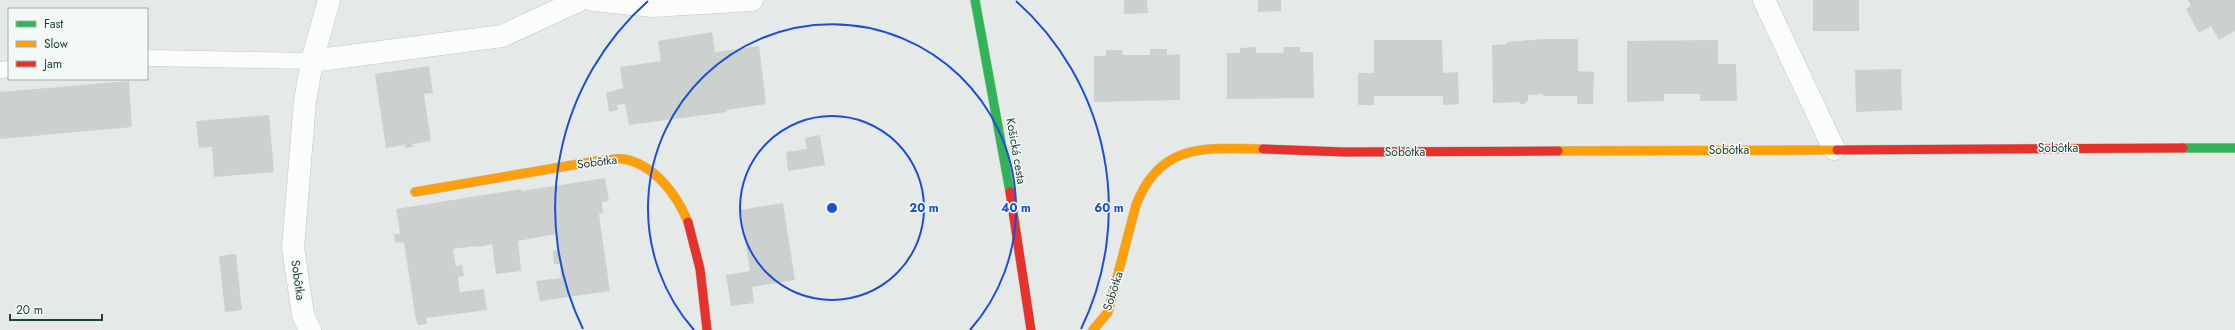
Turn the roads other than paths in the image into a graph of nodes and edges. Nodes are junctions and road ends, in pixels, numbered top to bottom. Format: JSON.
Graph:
{"nodes":[{"id":1,"x":329,"y":0,"type":"edge"},
{"id":2,"x":580,"y":0,"type":"edge"},
{"id":3,"x":593,"y":0,"type":"edge"},
{"id":4,"x":752,"y":0,"type":"edge"},
{"id":5,"x":975,"y":0,"type":"edge"},
{"id":6,"x":1764,"y":0,"type":"edge"},
{"id":7,"x":148,"y":58,"type":"edge"},
{"id":8,"x":312,"y":62,"type":"junction"},
{"id":9,"x":2235,"y":148,"type":"edge"},
{"id":10,"x":1834,"y":149,"type":"junction"},
{"id":11,"x":415,"y":192,"type":"dead end"},
{"id":12,"x":310,"y":330,"type":"edge"},
{"id":13,"x":707,"y":330,"type":"edge"},
{"id":14,"x":1031,"y":330,"type":"edge"},
{"id":15,"x":1093,"y":330,"type":"edge"}],
"edges":[{"from":1,"to":8,"type":"street","name":"Sobôtka"},
{"from":2,"to":8,"type":"street"},
{"from":3,"to":4,"type":"street"},
{"from":5,"to":14,"type":"street","name":"Košická cesta"},
{"from":6,"to":10,"type":"street"},
{"from":7,"to":8,"type":"lane"},
{"from":8,"to":12,"type":"street","name":"Sobôtka"},
{"from":9,"to":10,"type":"street","name":"Sobôtka"},
{"from":10,"to":15,"type":"street","name":"Sobôtka"},
{"from":11,"to":13,"type":"street","name":"Sobôtka"}]}
